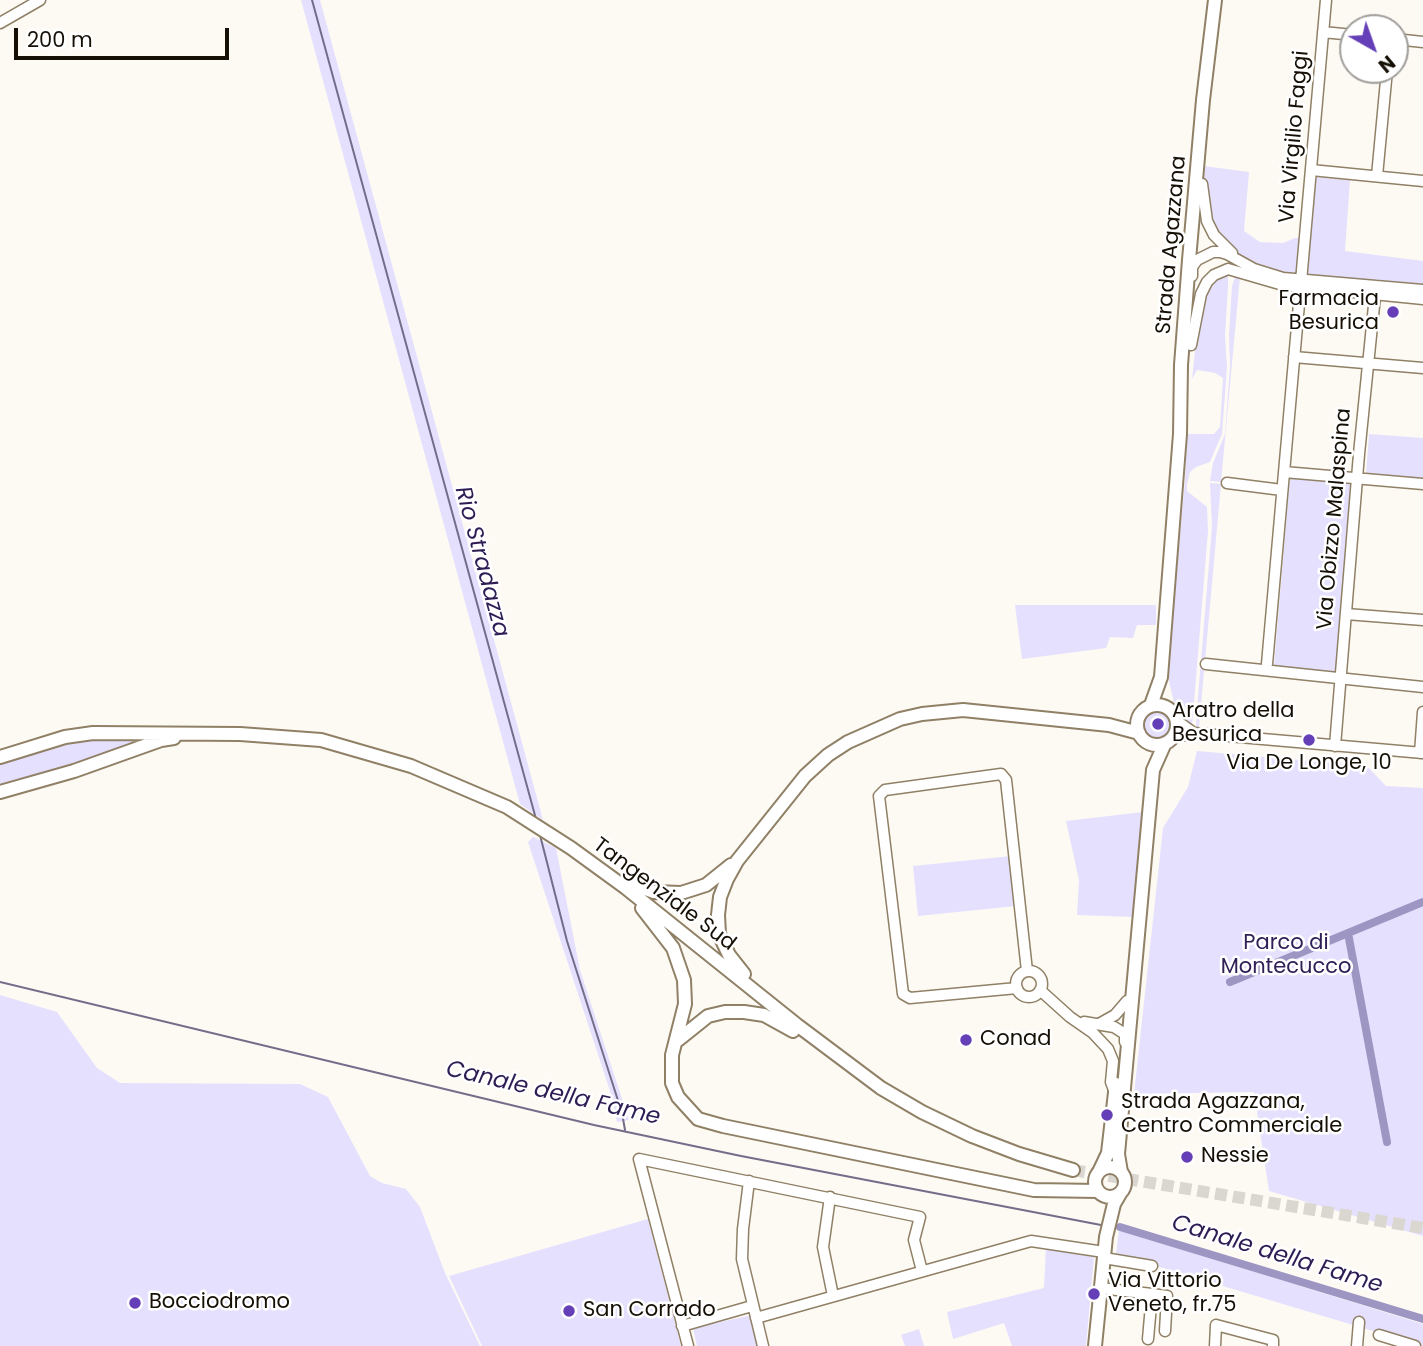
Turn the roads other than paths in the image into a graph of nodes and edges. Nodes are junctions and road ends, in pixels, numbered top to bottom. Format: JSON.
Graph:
{"nodes":[{"id":1,"x":40,"y":0,"type":"edge"},
{"id":2,"x":1215,"y":0,"type":"edge"},
{"id":3,"x":1326,"y":0,"type":"edge"},
{"id":4,"x":0,"y":23,"type":"edge"},
{"id":5,"x":1323,"y":32,"type":"junction"},
{"id":6,"x":1339,"y":34,"type":"edge"},
{"id":7,"x":1209,"y":61,"type":"junction"},
{"id":8,"x":1386,"y":84,"type":"edge"},
{"id":9,"x":1311,"y":170,"type":"junction"},
{"id":10,"x":1377,"y":176,"type":"junction"},
{"id":11,"x":1423,"y":181,"type":"edge"},
{"id":12,"x":1202,"y":184,"type":"junction"},
{"id":13,"x":1197,"y":260,"type":"junction"},
{"id":14,"x":1241,"y":261,"type":"junction"},
{"id":15,"x":1301,"y":283,"type":"junction"},
{"id":16,"x":1376,"y":290,"type":"junction"},
{"id":17,"x":1423,"y":290,"type":"edge"},
{"id":18,"x":1423,"y":299,"type":"edge"},
{"id":19,"x":1185,"y":324,"type":"junction"},
{"id":20,"x":1191,"y":345,"type":"junction"},
{"id":21,"x":1294,"y":356,"type":"junction"},
{"id":22,"x":1369,"y":363,"type":"junction"},
{"id":23,"x":1423,"y":368,"type":"edge"},
{"id":24,"x":1180,"y":434,"type":"junction"},
{"id":25,"x":1284,"y":472,"type":"junction"},
{"id":26,"x":1358,"y":479,"type":"junction"},
{"id":27,"x":1227,"y":483,"type":"dead end"},
{"id":28,"x":1423,"y":484,"type":"edge"},
{"id":29,"x":1282,"y":490,"type":"junction"},
{"id":30,"x":1346,"y":614,"type":"junction"},
{"id":31,"x":1423,"y":620,"type":"edge"},
{"id":32,"x":1206,"y":664,"type":"dead end"},
{"id":33,"x":1267,"y":664,"type":"dead end"},
{"id":34,"x":1161,"y":677,"type":"junction"},
{"id":35,"x":1340,"y":678,"type":"junction"},
{"id":36,"x":1423,"y":687,"type":"edge"},
{"id":37,"x":1151,"y":705,"type":"junction"},
{"id":38,"x":1170,"y":709,"type":"junction"},
{"id":39,"x":1423,"y":712,"type":"edge"},
{"id":40,"x":1140,"y":714,"type":"junction"},
{"id":41,"x":1177,"y":720,"type":"junction"},
{"id":42,"x":1110,"y":724,"type":"junction"},
{"id":43,"x":1194,"y":733,"type":"junction"},
{"id":44,"x":198,"y":735,"type":"junction"},
{"id":45,"x":1142,"y":737,"type":"junction"},
{"id":46,"x":1168,"y":741,"type":"junction"},
{"id":47,"x":1335,"y":746,"type":"junction"},
{"id":48,"x":1421,"y":753,"type":"edge"},
{"id":49,"x":0,"y":757,"type":"edge"},
{"id":50,"x":1153,"y":770,"type":"junction"},
{"id":51,"x":0,"y":792,"type":"edge"},
{"id":52,"x":586,"y":859,"type":"junction"},
{"id":53,"x":737,"y":860,"type":"junction"},
{"id":54,"x":612,"y":878,"type":"junction"},
{"id":55,"x":1135,"y":952,"type":"junction"},
{"id":56,"x":1027,"y":971,"type":"junction"},
{"id":57,"x":1017,"y":988,"type":"junction"},
{"id":58,"x":1040,"y":990,"type":"junction"},
{"id":59,"x":1127,"y":1001,"type":"junction"},
{"id":60,"x":1070,"y":1017,"type":"junction"},
{"id":61,"x":791,"y":1021,"type":"junction"},
{"id":62,"x":1095,"y":1025,"type":"junction"},
{"id":63,"x":1122,"y":1032,"type":"junction"},
{"id":64,"x":678,"y":1041,"type":"junction"},
{"id":65,"x":859,"y":1073,"type":"junction"},
{"id":66,"x":1119,"y":1099,"type":"junction"},
{"id":67,"x":1073,"y":1170,"type":"tunnel mouth"},
{"id":68,"x":1121,"y":1172,"type":"junction"},
{"id":69,"x":1098,"y":1173,"type":"junction"},
{"id":70,"x":749,"y":1181,"type":"junction"},
{"id":71,"x":1056,"y":1190,"type":"junction"},
{"id":72,"x":1099,"y":1192,"type":"junction"},
{"id":73,"x":1121,"y":1192,"type":"junction"},
{"id":74,"x":830,"y":1197,"type":"junction"},
{"id":75,"x":1109,"y":1214,"type":"junction"},
{"id":76,"x":1104,"y":1255,"type":"junction"},
{"id":77,"x":1152,"y":1266,"type":"dead end"},
{"id":78,"x":922,"y":1271,"type":"junction"},
{"id":79,"x":1100,"y":1288,"type":"junction"},
{"id":80,"x":1152,"y":1294,"type":"junction"},
{"id":81,"x":833,"y":1296,"type":"junction"},
{"id":82,"x":752,"y":1306,"type":"junction"},
{"id":83,"x":755,"y":1318,"type":"junction"},
{"id":84,"x":1359,"y":1322,"type":"dead end"},
{"id":85,"x":682,"y":1326,"type":"junction"},
{"id":86,"x":1165,"y":1331,"type":"dead end"},
{"id":87,"x":1379,"y":1335,"type":"dead end"},
{"id":88,"x":1148,"y":1339,"type":"dead end"},
{"id":89,"x":688,"y":1346,"type":"edge"},
{"id":90,"x":763,"y":1346,"type":"edge"},
{"id":91,"x":1095,"y":1346,"type":"edge"},
{"id":92,"x":1215,"y":1346,"type":"edge"},
{"id":93,"x":1273,"y":1346,"type":"edge"},
{"id":94,"x":1357,"y":1346,"type":"edge"},
{"id":95,"x":1415,"y":1346,"type":"edge"}],
"edges":[{"from":1,"to":4,"type":"street"},
{"from":2,"to":7,"type":"main road","name":"Strada Agazzana"},
{"from":3,"to":5,"type":"street","name":"Via Virgilio Faggi"},
{"from":5,"to":6,"type":"street"},
{"from":5,"to":9,"type":"street","name":"Via Virgilio Faggi"},
{"from":7,"to":12,"type":"main road","name":"Strada Agazzana"},
{"from":7,"to":19,"type":"main road","name":"Strada Agazzana"},
{"from":8,"to":10,"type":"street"},
{"from":9,"to":10,"type":"street"},
{"from":9,"to":15,"type":"street","name":"Via Virgilio Faggi"},
{"from":10,"to":11,"type":"street"},
{"from":12,"to":13,"type":"main road","name":"Strada Agazzana"},
{"from":12,"to":14,"type":"street"},
{"from":13,"to":14,"type":"street"},
{"from":13,"to":19,"type":"street"},
{"from":13,"to":20,"type":"main road","name":"Strada Agazzana"},
{"from":14,"to":15,"type":"street"},
{"from":15,"to":16,"type":"street"},
{"from":15,"to":20,"type":"street","name":"Strada Agazzana"},
{"from":15,"to":21,"type":"street","name":"Via Virgilio Faggi"},
{"from":16,"to":17,"type":"street"},
{"from":16,"to":18,"type":"street"},
{"from":16,"to":22,"type":"street","name":"Via Obizzo Malaspina"},
{"from":19,"to":24,"type":"main road","name":"Strada Agazzana"},
{"from":20,"to":24,"type":"main road","name":"Strada Agazzana"},
{"from":21,"to":22,"type":"street"},
{"from":21,"to":25,"type":"street","name":"Via Virgilio Faggi"},
{"from":22,"to":23,"type":"street"},
{"from":22,"to":26,"type":"street","name":"Via Obizzo Malaspina"},
{"from":24,"to":34,"type":"main road","name":"Strada Agazzana"},
{"from":25,"to":26,"type":"street"},
{"from":25,"to":29,"type":"street","name":"Via Virgilio Faggi"},
{"from":26,"to":28,"type":"street"},
{"from":26,"to":30,"type":"street","name":"Via Obizzo Malaspina"},
{"from":27,"to":29,"type":"street"},
{"from":29,"to":33,"type":"street","name":"Via Virgilio Faggi"},
{"from":30,"to":31,"type":"street"},
{"from":30,"to":35,"type":"street","name":"Via Obizzo Malaspina"},
{"from":32,"to":35,"type":"street"},
{"from":34,"to":37,"type":"main road","name":"Strada Agazzana"},
{"from":34,"to":38,"type":"main road"},
{"from":35,"to":36,"type":"street"},
{"from":35,"to":47,"type":"street","name":"Via Obizzo Malaspina"},
{"from":37,"to":38,"type":"main road"},
{"from":37,"to":40,"type":"main road"},
{"from":38,"to":41,"type":"main road"},
{"from":39,"to":48,"type":"street"},
{"from":40,"to":42,"type":"main road"},
{"from":40,"to":45,"type":"main road"},
{"from":41,"to":43,"type":"street"},
{"from":41,"to":46,"type":"main road"},
{"from":42,"to":45,"type":"main road"},
{"from":42,"to":53,"type":"main road"},
{"from":43,"to":46,"type":"street"},
{"from":43,"to":47,"type":"street"},
{"from":44,"to":49,"type":"main road","name":"Tangenziale Sud"},
{"from":44,"to":51,"type":"main road","name":"Tangenziale Sud"},
{"from":44,"to":52,"type":"main road","name":"Tangenziale Sud"},
{"from":45,"to":46,"type":"main road"},
{"from":45,"to":50,"type":"main road"},
{"from":46,"to":50,"type":"main road"},
{"from":47,"to":48,"type":"street"},
{"from":50,"to":55,"type":"main road"},
{"from":52,"to":53,"type":"main road"},
{"from":52,"to":54,"type":"main road","name":"Tangenziale Sud"},
{"from":53,"to":61,"type":"main road"},
{"from":54,"to":61,"type":"main road","name":"Tangenziale Sud"},
{"from":54,"to":64,"type":"main road"},
{"from":55,"to":59,"type":"main road"},
{"from":55,"to":66,"type":"main road"},
{"from":56,"to":57,"type":"street"},
{"from":56,"to":57,"type":"street"},
{"from":56,"to":58,"type":"street"},
{"from":57,"to":58,"type":"street"},
{"from":58,"to":60,"type":"street"},
{"from":59,"to":62,"type":"street"},
{"from":59,"to":63,"type":"main road"},
{"from":60,"to":62,"type":"street"},
{"from":60,"to":66,"type":"street"},
{"from":61,"to":65,"type":"main road","name":"Tangenziale Sud"},
{"from":62,"to":63,"type":"street"},
{"from":63,"to":66,"type":"main road"},
{"from":64,"to":65,"type":"main road"},
{"from":64,"to":71,"type":"main road"},
{"from":65,"to":67,"type":"main road","name":"Tangenziale Sud"},
{"from":66,"to":68,"type":"main road"},
{"from":66,"to":69,"type":"main road"},
{"from":68,"to":69,"type":"main road"},
{"from":68,"to":73,"type":"main road"},
{"from":69,"to":71,"type":"main road"},
{"from":69,"to":72,"type":"main road"},
{"from":70,"to":74,"type":"street"},
{"from":70,"to":82,"type":"street"},
{"from":70,"to":85,"type":"street"},
{"from":71,"to":72,"type":"main road"},
{"from":72,"to":73,"type":"main road"},
{"from":72,"to":75,"type":"main road"},
{"from":73,"to":75,"type":"main road"},
{"from":74,"to":78,"type":"street"},
{"from":74,"to":81,"type":"street"},
{"from":75,"to":76,"type":"main road"},
{"from":76,"to":77,"type":"street"},
{"from":76,"to":78,"type":"street"},
{"from":76,"to":79,"type":"main road"},
{"from":78,"to":81,"type":"street"},
{"from":79,"to":80,"type":"street"},
{"from":79,"to":91,"type":"main road"},
{"from":80,"to":86,"type":"street"},
{"from":80,"to":88,"type":"street"},
{"from":81,"to":83,"type":"street"},
{"from":82,"to":83,"type":"street"},
{"from":82,"to":85,"type":"street"},
{"from":83,"to":90,"type":"street"},
{"from":84,"to":94,"type":"street"},
{"from":85,"to":89,"type":"street"},
{"from":87,"to":95,"type":"street"},
{"from":92,"to":93,"type":"street"}]}
